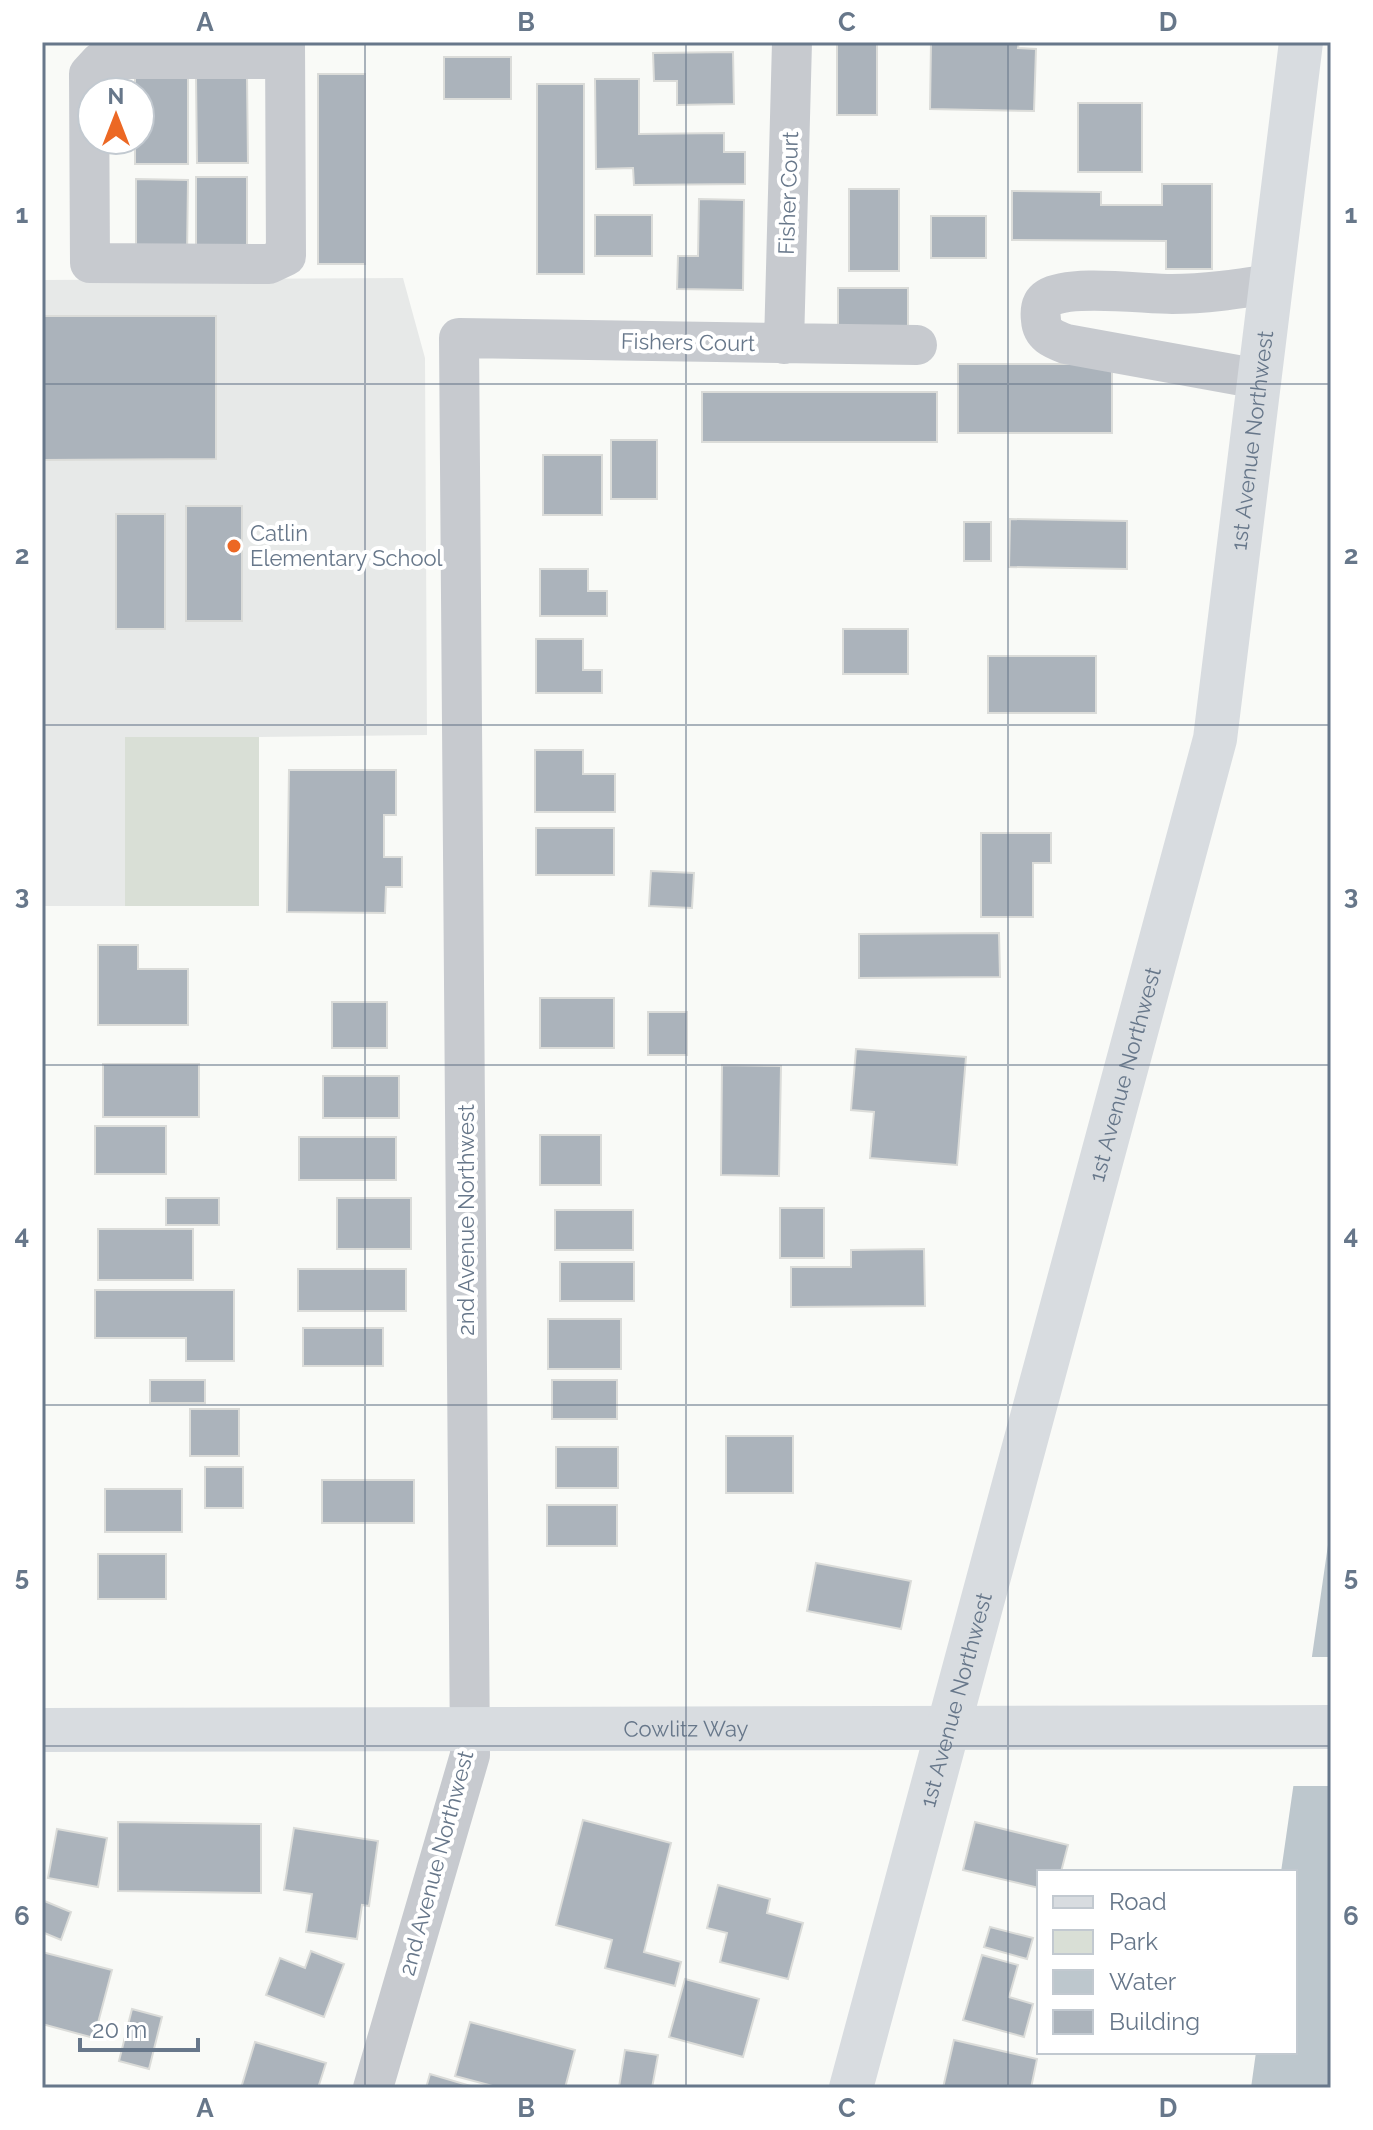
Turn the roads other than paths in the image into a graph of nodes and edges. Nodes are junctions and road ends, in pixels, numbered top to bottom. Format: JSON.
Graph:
{"nodes":[{"id":1,"x":792,"y":42,"type":"edge"},
{"id":2,"x":1301,"y":42,"type":"edge"},
{"id":3,"x":285,"y":50,"type":"edge"},
{"id":4,"x":1271,"y":284,"type":"junction"},
{"id":5,"x":459,"y":338,"type":"joint"},
{"id":6,"x":784,"y":344,"type":"junction"},
{"id":7,"x":917,"y":345,"type":"dead end"},
{"id":8,"x":1259,"y":379,"type":"junction"},
{"id":9,"x":1331,"y":1727,"type":"edge"},
{"id":10,"x":42,"y":1730,"type":"edge"},
{"id":11,"x":373,"y":2088,"type":"edge"},
{"id":12,"x":851,"y":2088,"type":"edge"}],
"edges":[{"from":1,"to":6,"type":"street","name":"Fisher Court"},
{"from":2,"to":4,"type":"main road","name":"1st Avenue Northwest"},
{"from":3,"to":3,"type":"street"},
{"from":4,"to":8,"type":"main road","name":"1st Avenue Northwest"},
{"from":4,"to":8,"type":"street"},
{"from":5,"to":6,"type":"street","name":"Fishers Court"},
{"from":5,"to":11,"type":"street","name":"2nd Avenue Northwest"},
{"from":6,"to":7,"type":"street","name":"Fishers Court"},
{"from":8,"to":12,"type":"main road","name":"1st Avenue Northwest"},
{"from":9,"to":10,"type":"main road","name":"Cowlitz Way"}]}
